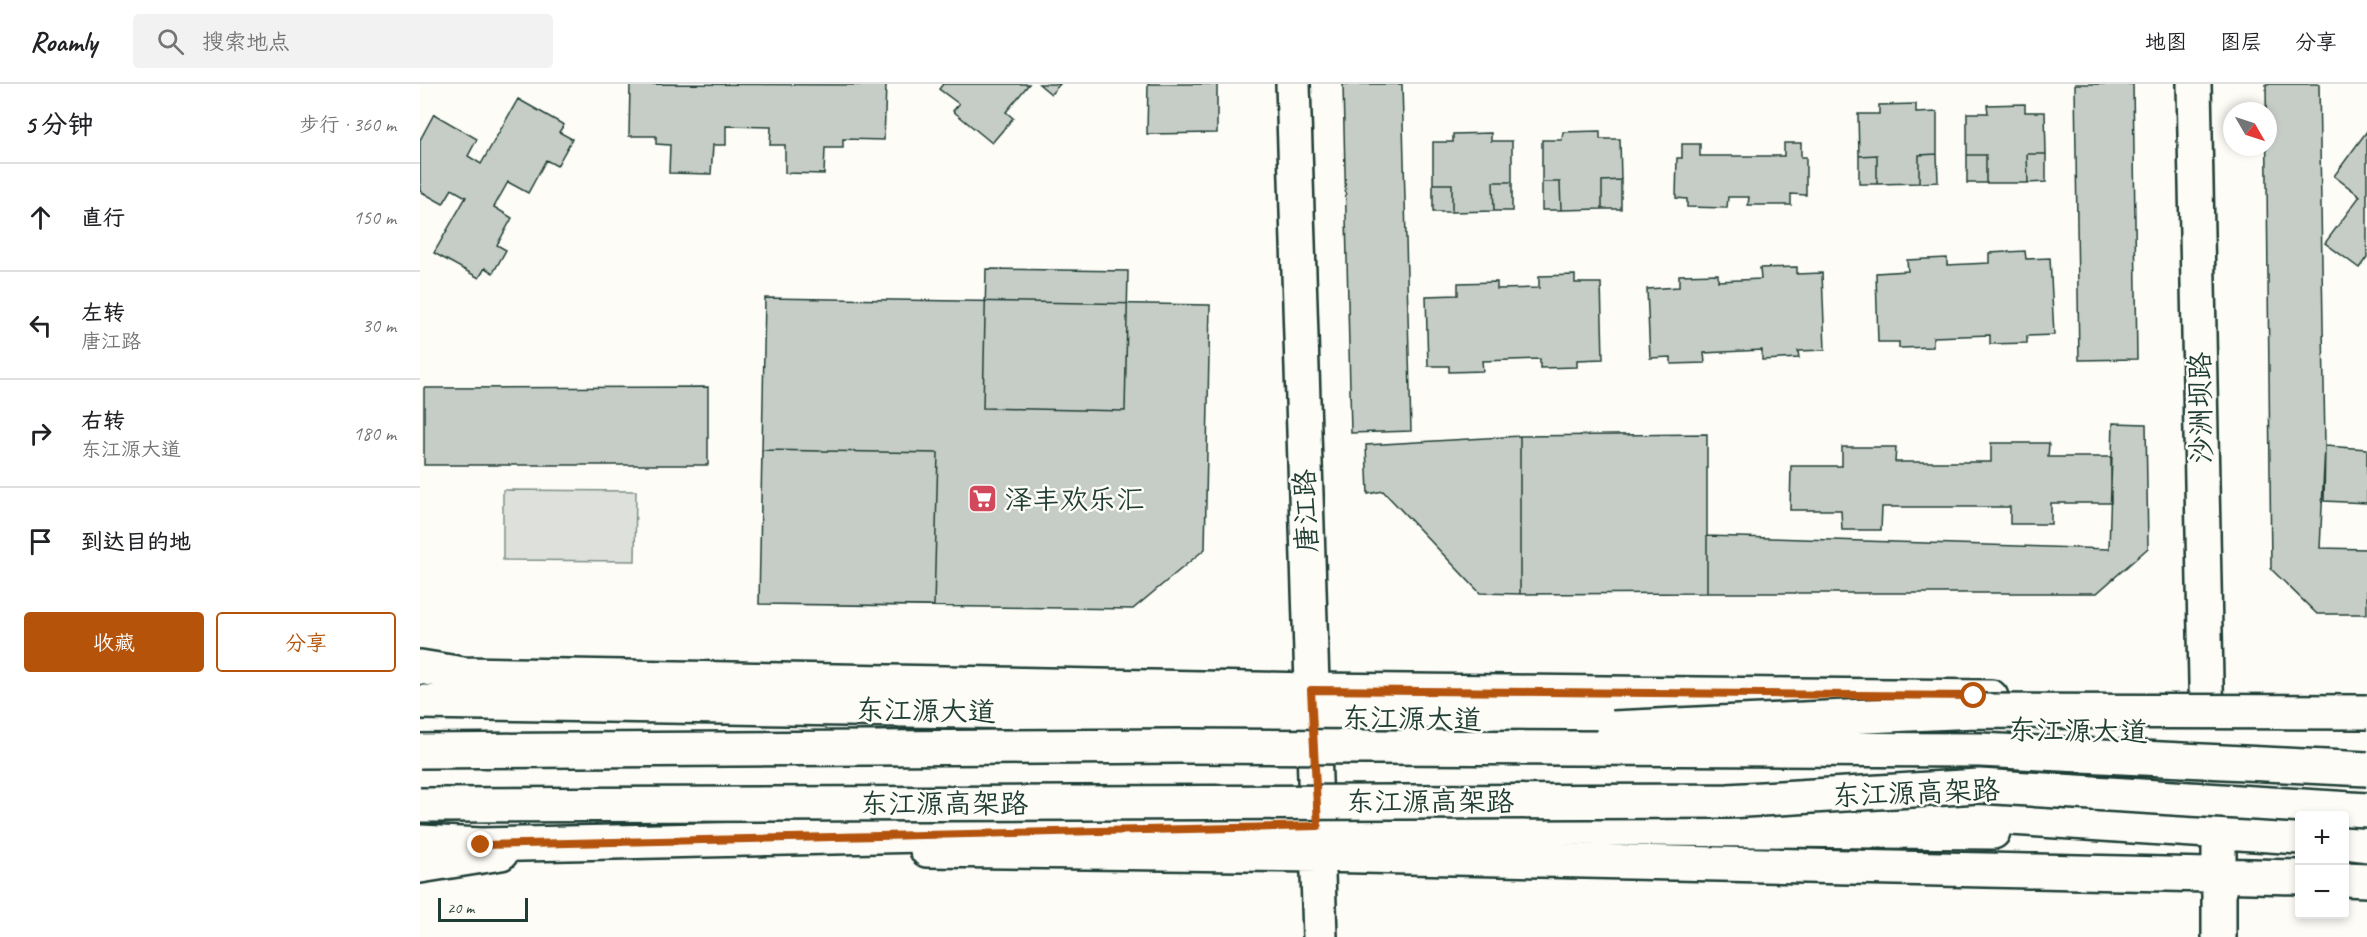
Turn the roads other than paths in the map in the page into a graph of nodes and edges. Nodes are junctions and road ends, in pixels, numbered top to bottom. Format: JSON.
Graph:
{"nodes":[{"id":1,"x":1293,"y":84,"type":"edge"},
{"id":2,"x":2194,"y":84,"type":"edge"},
{"id":3,"x":420,"y":667,"type":"edge"},
{"id":4,"x":2367,"y":697,"type":"edge"},
{"id":5,"x":420,"y":702,"type":"edge"},
{"id":6,"x":1312,"y":703,"type":"junction"},
{"id":7,"x":2367,"y":712,"type":"edge"},
{"id":8,"x":2208,"y":715,"type":"junction"},
{"id":9,"x":2367,"y":742,"type":"edge"},
{"id":10,"x":1180,"y":746,"type":"junction"},
{"id":11,"x":420,"y":751,"type":"edge"},
{"id":12,"x":2367,"y":769,"type":"edge"},
{"id":13,"x":1728,"y":801,"type":"junction"},
{"id":14,"x":420,"y":805,"type":"edge"},
{"id":15,"x":2367,"y":810,"type":"edge"},
{"id":16,"x":2295,"y":837,"type":"edge"},
{"id":17,"x":1318,"y":841,"type":"junction"},
{"id":18,"x":420,"y":842,"type":"edge"},
{"id":19,"x":2349,"y":843,"type":"edge"},
{"id":20,"x":2367,"y":845,"type":"edge"},
{"id":21,"x":2295,"y":851,"type":"edge"},
{"id":22,"x":2349,"y":852,"type":"edge"},
{"id":23,"x":2367,"y":853,"type":"edge"},
{"id":24,"x":2218,"y":860,"type":"junction"},
{"id":25,"x":420,"y":866,"type":"edge"},
{"id":26,"x":2295,"y":876,"type":"edge"},
{"id":27,"x":2349,"y":879,"type":"edge"},
{"id":28,"x":2367,"y":880,"type":"edge"},
{"id":29,"x":1320,"y":937,"type":"edge"},
{"id":30,"x":2219,"y":937,"type":"edge"}],
"edges":[{"from":1,"to":6,"type":"main road","name":"唐江路"},
{"from":2,"to":8,"type":"main road","name":"沙洲坝路"},
{"from":3,"to":6,"type":"main road"},
{"from":4,"to":8,"type":"main road","bridge":true},
{"from":5,"to":6,"type":"main road","name":"东江源大道"},
{"from":6,"to":8,"type":"main road","name":"东江源大道"},
{"from":6,"to":17,"type":"main road","name":"唐江路"},
{"from":7,"to":8,"type":"main road","bridge":true},
{"from":8,"to":9,"type":"main road","name":"东江源大道"},
{"from":8,"to":10,"type":"main road","bridge":true},
{"from":10,"to":11,"type":"main road","name":"东江源高架路","bridge":true},
{"from":10,"to":12,"type":"main road","name":"东江源高架路","bridge":true},
{"from":13,"to":14,"type":"main road","name":"东江源高架路","bridge":true},
{"from":13,"to":15,"type":"main road","name":"东江源高架路","bridge":true},
{"from":13,"to":16,"type":"main road","bridge":true},
{"from":17,"to":18,"type":"main road"},
{"from":17,"to":24,"type":"main road"},
{"from":17,"to":25,"type":"main road"},
{"from":17,"to":29,"type":"main road","name":"唐江路"},
{"from":19,"to":20,"type":"main road"},
{"from":21,"to":24,"type":"main road"},
{"from":22,"to":23,"type":"main road"},
{"from":24,"to":26,"type":"main road"},
{"from":24,"to":30,"type":"main road"},
{"from":27,"to":28,"type":"main road"}]}
